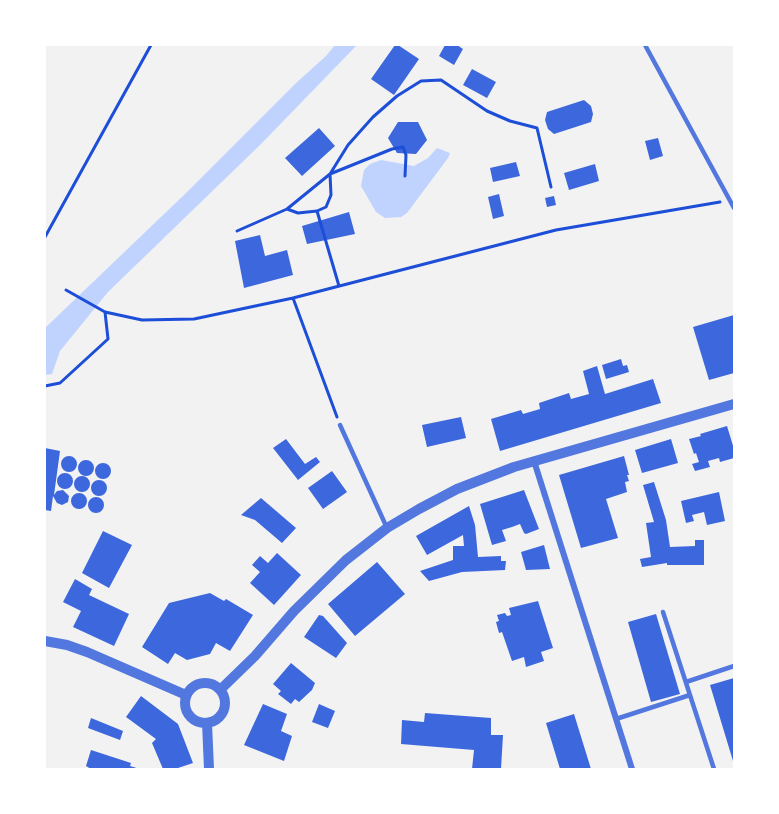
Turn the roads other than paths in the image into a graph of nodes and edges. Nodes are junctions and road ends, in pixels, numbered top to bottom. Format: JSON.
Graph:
{"nodes":[{"id":1,"x":645,"y":45,"type":"edge"},
{"id":2,"x":734,"y":207,"type":"edge"},
{"id":3,"x":734,"y":404,"type":"edge"},
{"id":4,"x":340,"y":425,"type":"road end"},
{"id":5,"x":534,"y":460,"type":"junction"},
{"id":6,"x":387,"y":528,"type":"junction"},
{"id":7,"x":663,"y":612,"type":"dead end"},
{"id":8,"x":45,"y":641,"type":"edge"},
{"id":9,"x":734,"y":666,"type":"edge"},
{"id":10,"x":686,"y":682,"type":"junction"},
{"id":11,"x":220,"y":690,"type":"junction"},
{"id":12,"x":186,"y":695,"type":"junction"},
{"id":13,"x":690,"y":695,"type":"junction"},
{"id":14,"x":616,"y":719,"type":"junction"},
{"id":15,"x":207,"y":723,"type":"junction"},
{"id":16,"x":210,"y":769,"type":"edge"},
{"id":17,"x":632,"y":769,"type":"edge"},
{"id":18,"x":714,"y":769,"type":"edge"}],
"edges":[{"from":1,"to":2,"type":"lane"},
{"from":3,"to":5,"type":"street"},
{"from":4,"to":6,"type":"lane"},
{"from":5,"to":6,"type":"street"},
{"from":5,"to":14,"type":"street"},
{"from":6,"to":11,"type":"street"},
{"from":7,"to":10,"type":"lane"},
{"from":8,"to":12,"type":"street"},
{"from":9,"to":10,"type":"lane"},
{"from":10,"to":13,"type":"lane"},
{"from":11,"to":12,"type":"street"},
{"from":11,"to":15,"type":"street"},
{"from":12,"to":15,"type":"street"},
{"from":13,"to":14,"type":"lane"},
{"from":13,"to":18,"type":"lane"},
{"from":14,"to":17,"type":"street"},
{"from":15,"to":16,"type":"street"}]}
